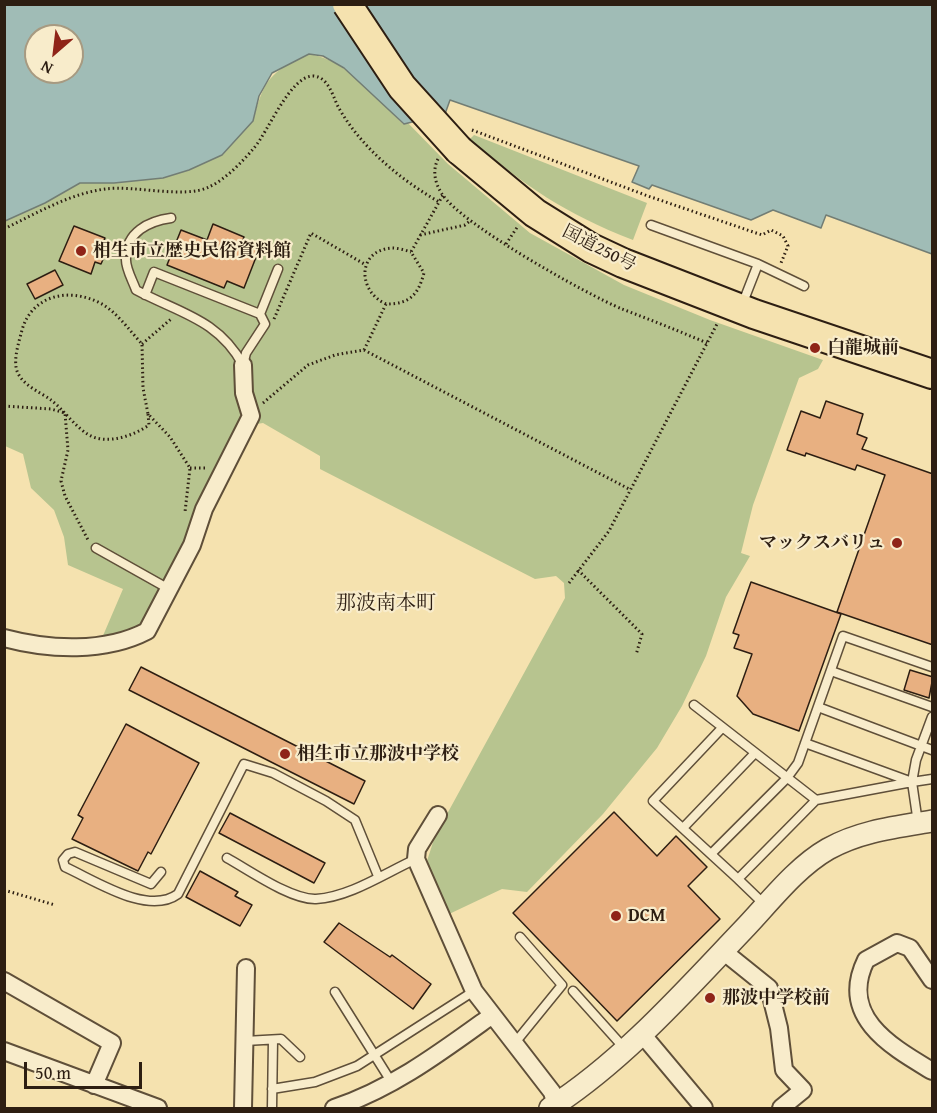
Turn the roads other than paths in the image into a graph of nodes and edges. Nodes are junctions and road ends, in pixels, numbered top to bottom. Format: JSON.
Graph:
{"nodes":[{"id":1,"x":347,"y":4,"type":"edge"},
{"id":2,"x":171,"y":218,"type":"dead end"},
{"id":3,"x":651,"y":225,"type":"dead end"},
{"id":4,"x":758,"y":264,"type":"junction"},
{"id":5,"x":278,"y":269,"type":"dead end"},
{"id":6,"x":804,"y":286,"type":"dead end"},
{"id":7,"x":145,"y":295,"type":"junction"},
{"id":8,"x":730,"y":312,"type":"junction"},
{"id":9,"x":260,"y":314,"type":"junction"},
{"id":10,"x":243,"y":365,"type":"junction"},
{"id":11,"x":933,"y":374,"type":"edge"},
{"id":12,"x":96,"y":548,"type":"road end"},
{"id":13,"x":169,"y":589,"type":"junction"},
{"id":14,"x":4,"y":638,"type":"edge"},
{"id":15,"x":933,"y":667,"type":"edge"},
{"id":16,"x":831,"y":671,"type":"junction"},
{"id":17,"x":694,"y":705,"type":"dead end"},
{"id":18,"x":818,"y":707,"type":"junction"},
{"id":19,"x":933,"y":707,"type":"edge"},
{"id":20,"x":933,"y":717,"type":"edge"},
{"id":21,"x":722,"y":728,"type":"junction"},
{"id":22,"x":805,"y":743,"type":"junction"},
{"id":23,"x":922,"y":746,"type":"junction"},
{"id":24,"x":933,"y":750,"type":"edge"},
{"id":25,"x":755,"y":753,"type":"junction"},
{"id":26,"x":787,"y":778,"type":"junction"},
{"id":27,"x":933,"y":779,"type":"edge"},
{"id":28,"x":912,"y":782,"type":"junction"},
{"id":29,"x":816,"y":800,"type":"junction"},
{"id":30,"x":438,"y":815,"type":"dead end"},
{"id":31,"x":926,"y":822,"type":"edge"},
{"id":32,"x":682,"y":828,"type":"junction"},
{"id":33,"x":711,"y":854,"type":"junction"},
{"id":34,"x":227,"y":858,"type":"dead end"},
{"id":35,"x":416,"y":859,"type":"junction"},
{"id":36,"x":162,"y":872,"type":"dead end"},
{"id":37,"x":378,"y":876,"type":"junction"},
{"id":38,"x":738,"y":879,"type":"junction"},
{"id":39,"x":766,"y":906,"type":"junction"},
{"id":40,"x":520,"y":937,"type":"dead end"},
{"id":41,"x":723,"y":951,"type":"junction"},
{"id":42,"x":926,"y":956,"type":"edge"},
{"id":43,"x":246,"y":968,"type":"dead end"},
{"id":44,"x":933,"y":980,"type":"edge"},
{"id":45,"x":4,"y":981,"type":"edge"},
{"id":46,"x":474,"y":991,"type":"junction"},
{"id":47,"x":573,"y":991,"type":"dead end"},
{"id":48,"x":336,"y":992,"type":"dead end"},
{"id":49,"x":491,"y":1016,"type":"junction"},
{"id":50,"x":642,"y":1034,"type":"junction"},
{"id":51,"x":273,"y":1040,"type":"junction"},
{"id":52,"x":245,"y":1041,"type":"junction"},
{"id":53,"x":514,"y":1044,"type":"junction"},
{"id":54,"x":626,"y":1049,"type":"junction"},
{"id":55,"x":4,"y":1051,"type":"edge"},
{"id":56,"x":933,"y":1054,"type":"edge"},
{"id":57,"x":375,"y":1055,"type":"junction"},
{"id":58,"x":300,"y":1057,"type":"dead end"},
{"id":59,"x":933,"y":1060,"type":"edge"},
{"id":60,"x":933,"y":1071,"type":"edge"},
{"id":61,"x":392,"y":1083,"type":"junction"},
{"id":62,"x":94,"y":1085,"type":"junction"},
{"id":63,"x":272,"y":1089,"type":"junction"},
{"id":64,"x":554,"y":1107,"type":"edge"},
{"id":65,"x":158,"y":1108,"type":"edge"},
{"id":66,"x":243,"y":1108,"type":"edge"},
{"id":67,"x":272,"y":1108,"type":"edge"},
{"id":68,"x":333,"y":1108,"type":"edge"},
{"id":69,"x":704,"y":1108,"type":"edge"},
{"id":70,"x":782,"y":1108,"type":"edge"}],
"edges":[{"from":1,"to":8,"type":"highway","name":"国道250号","bridge":true},
{"from":2,"to":7,"type":"lane"},
{"from":3,"to":4,"type":"lane"},
{"from":4,"to":6,"type":"lane"},
{"from":4,"to":8,"type":"lane"},
{"from":5,"to":9,"type":"lane"},
{"from":7,"to":9,"type":"lane"},
{"from":7,"to":10,"type":"lane"},
{"from":8,"to":11,"type":"highway","name":"国道250号"},
{"from":9,"to":10,"type":"lane"},
{"from":10,"to":13,"type":"street"},
{"from":12,"to":13,"type":"lane"},
{"from":13,"to":14,"type":"street"},
{"from":15,"to":16,"type":"lane"},
{"from":16,"to":18,"type":"lane"},
{"from":16,"to":19,"type":"lane"},
{"from":17,"to":21,"type":"lane"},
{"from":18,"to":22,"type":"lane"},
{"from":18,"to":23,"type":"lane"},
{"from":20,"to":23,"type":"lane"},
{"from":21,"to":25,"type":"lane"},
{"from":21,"to":32,"type":"lane"},
{"from":22,"to":26,"type":"lane"},
{"from":22,"to":28,"type":"lane"},
{"from":23,"to":24,"type":"lane"},
{"from":23,"to":28,"type":"lane"},
{"from":25,"to":26,"type":"lane"},
{"from":25,"to":32,"type":"lane"},
{"from":26,"to":29,"type":"lane"},
{"from":26,"to":33,"type":"lane"},
{"from":27,"to":28,"type":"lane"},
{"from":28,"to":29,"type":"lane"},
{"from":28,"to":31,"type":"lane"},
{"from":29,"to":38,"type":"lane"},
{"from":30,"to":35,"type":"street"},
{"from":31,"to":39,"type":"street"},
{"from":32,"to":33,"type":"lane"},
{"from":33,"to":38,"type":"lane"},
{"from":34,"to":37,"type":"lane"},
{"from":35,"to":37,"type":"lane"},
{"from":35,"to":46,"type":"street"},
{"from":36,"to":37,"type":"lane"},
{"from":38,"to":39,"type":"lane"},
{"from":39,"to":41,"type":"street"},
{"from":40,"to":53,"type":"lane"},
{"from":41,"to":50,"type":"street"},
{"from":41,"to":70,"type":"street"},
{"from":42,"to":44,"type":"street"},
{"from":42,"to":60,"type":"street"},
{"from":43,"to":52,"type":"street"},
{"from":45,"to":62,"type":"street"},
{"from":46,"to":49,"type":"street"},
{"from":46,"to":57,"type":"lane"},
{"from":47,"to":54,"type":"lane"},
{"from":48,"to":57,"type":"lane"},
{"from":49,"to":53,"type":"street"},
{"from":49,"to":61,"type":"street"},
{"from":50,"to":54,"type":"street"},
{"from":50,"to":69,"type":"street"},
{"from":51,"to":52,"type":"lane"},
{"from":51,"to":58,"type":"lane"},
{"from":51,"to":63,"type":"lane"},
{"from":52,"to":66,"type":"street"},
{"from":53,"to":64,"type":"street"},
{"from":54,"to":64,"type":"street"},
{"from":55,"to":62,"type":"street"},
{"from":56,"to":59,"type":"street"},
{"from":57,"to":61,"type":"lane"},
{"from":57,"to":63,"type":"lane"},
{"from":61,"to":68,"type":"street"},
{"from":62,"to":65,"type":"street"},
{"from":63,"to":67,"type":"lane"}]}
